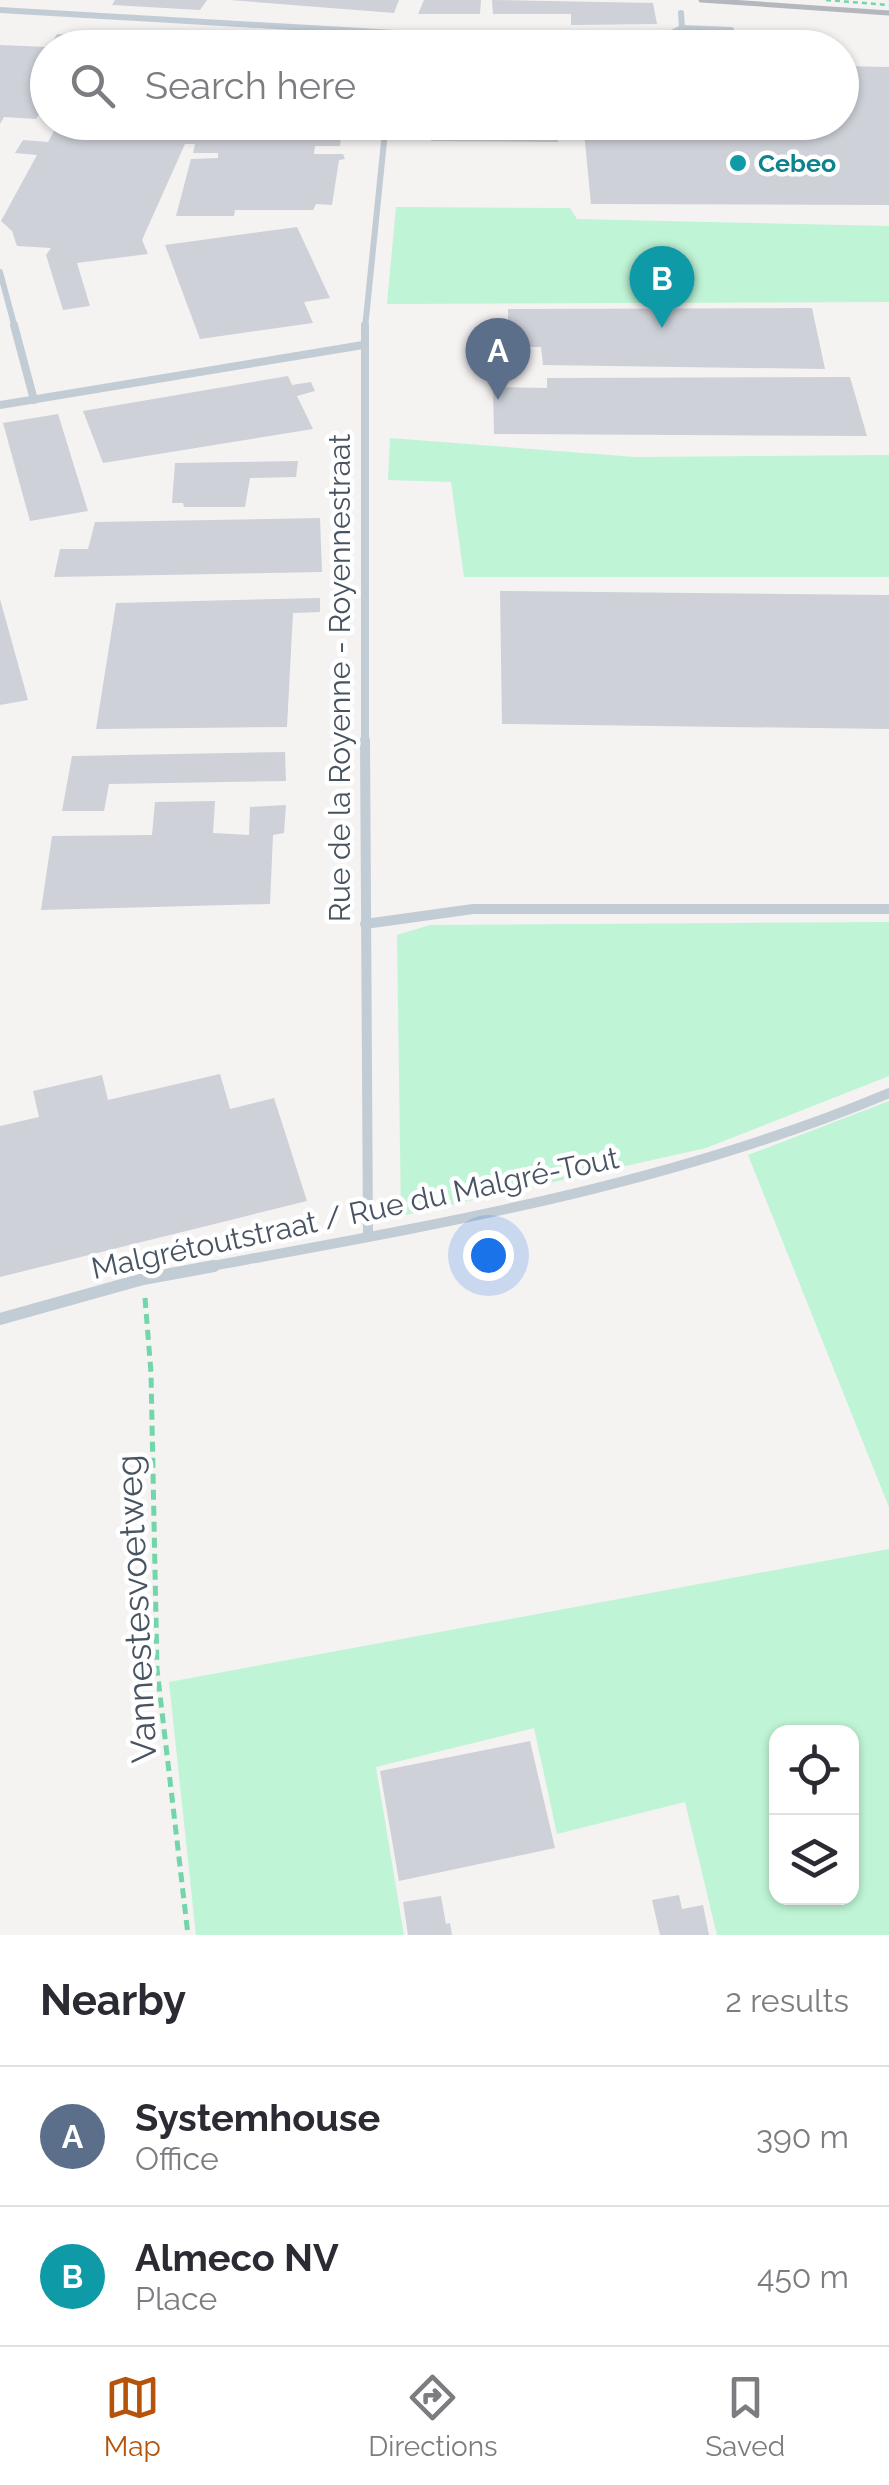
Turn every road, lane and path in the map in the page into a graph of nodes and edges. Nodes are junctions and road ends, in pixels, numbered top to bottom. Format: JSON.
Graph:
{"nodes":[{"id":1,"x":826,"y":0,"type":"edge"},
{"id":2,"x":889,"y":4,"type":"edge"},
{"id":3,"x":0,"y":10,"type":"edge"},
{"id":4,"x":682,"y":13,"type":"dead end"},
{"id":5,"x":682,"y":28,"type":"junction"},
{"id":6,"x":343,"y":30,"type":"edge"},
{"id":7,"x":674,"y":30,"type":"edge"},
{"id":8,"x":732,"y":30,"type":"dead end"},
{"id":9,"x":384,"y":140,"type":"edge"},
{"id":10,"x":0,"y":272,"type":"edge"},
{"id":11,"x":363,"y":345,"type":"junction"},
{"id":12,"x":34,"y":400,"type":"junction"},
{"id":13,"x":0,"y":406,"type":"edge"},
{"id":14,"x":889,"y":909,"type":"edge"},
{"id":15,"x":366,"y":924,"type":"junction"},
{"id":16,"x":889,"y":1094,"type":"edge"},
{"id":17,"x":368,"y":1235,"type":"junction"},
{"id":18,"x":143,"y":1279,"type":"junction"},
{"id":19,"x":0,"y":1319,"type":"edge"},
{"id":20,"x":188,"y":1935,"type":"edge"}],
"edges":[{"from":1,"to":2,"type":"path"},
{"from":3,"to":6,"type":"street"},
{"from":4,"to":5,"type":"lane"},
{"from":5,"to":7,"type":"lane"},
{"from":5,"to":8,"type":"lane"},
{"from":9,"to":11,"type":"lane","name":"Rue de la Royenne - Royennestraat"},
{"from":10,"to":12,"type":"lane"},
{"from":11,"to":12,"type":"lane"},
{"from":11,"to":15,"type":"lane","name":"Rue de la Royenne - Royennestraat"},
{"from":12,"to":13,"type":"lane"},
{"from":14,"to":15,"type":"lane"},
{"from":15,"to":17,"type":"lane","name":"Rue de la Royenne - Royennestraat"},
{"from":16,"to":17,"type":"lane","name":"Malgrétoutstraat / Rue du Malgré-Tout"},
{"from":17,"to":18,"type":"lane","name":"Malgrétoutstraat / Rue du Malgré-Tout"},
{"from":18,"to":19,"type":"lane","name":"Malgrétoutstraat / Rue du Malgré-Tout"},
{"from":18,"to":20,"type":"path","name":"Vannestesvoetweg"}]}
